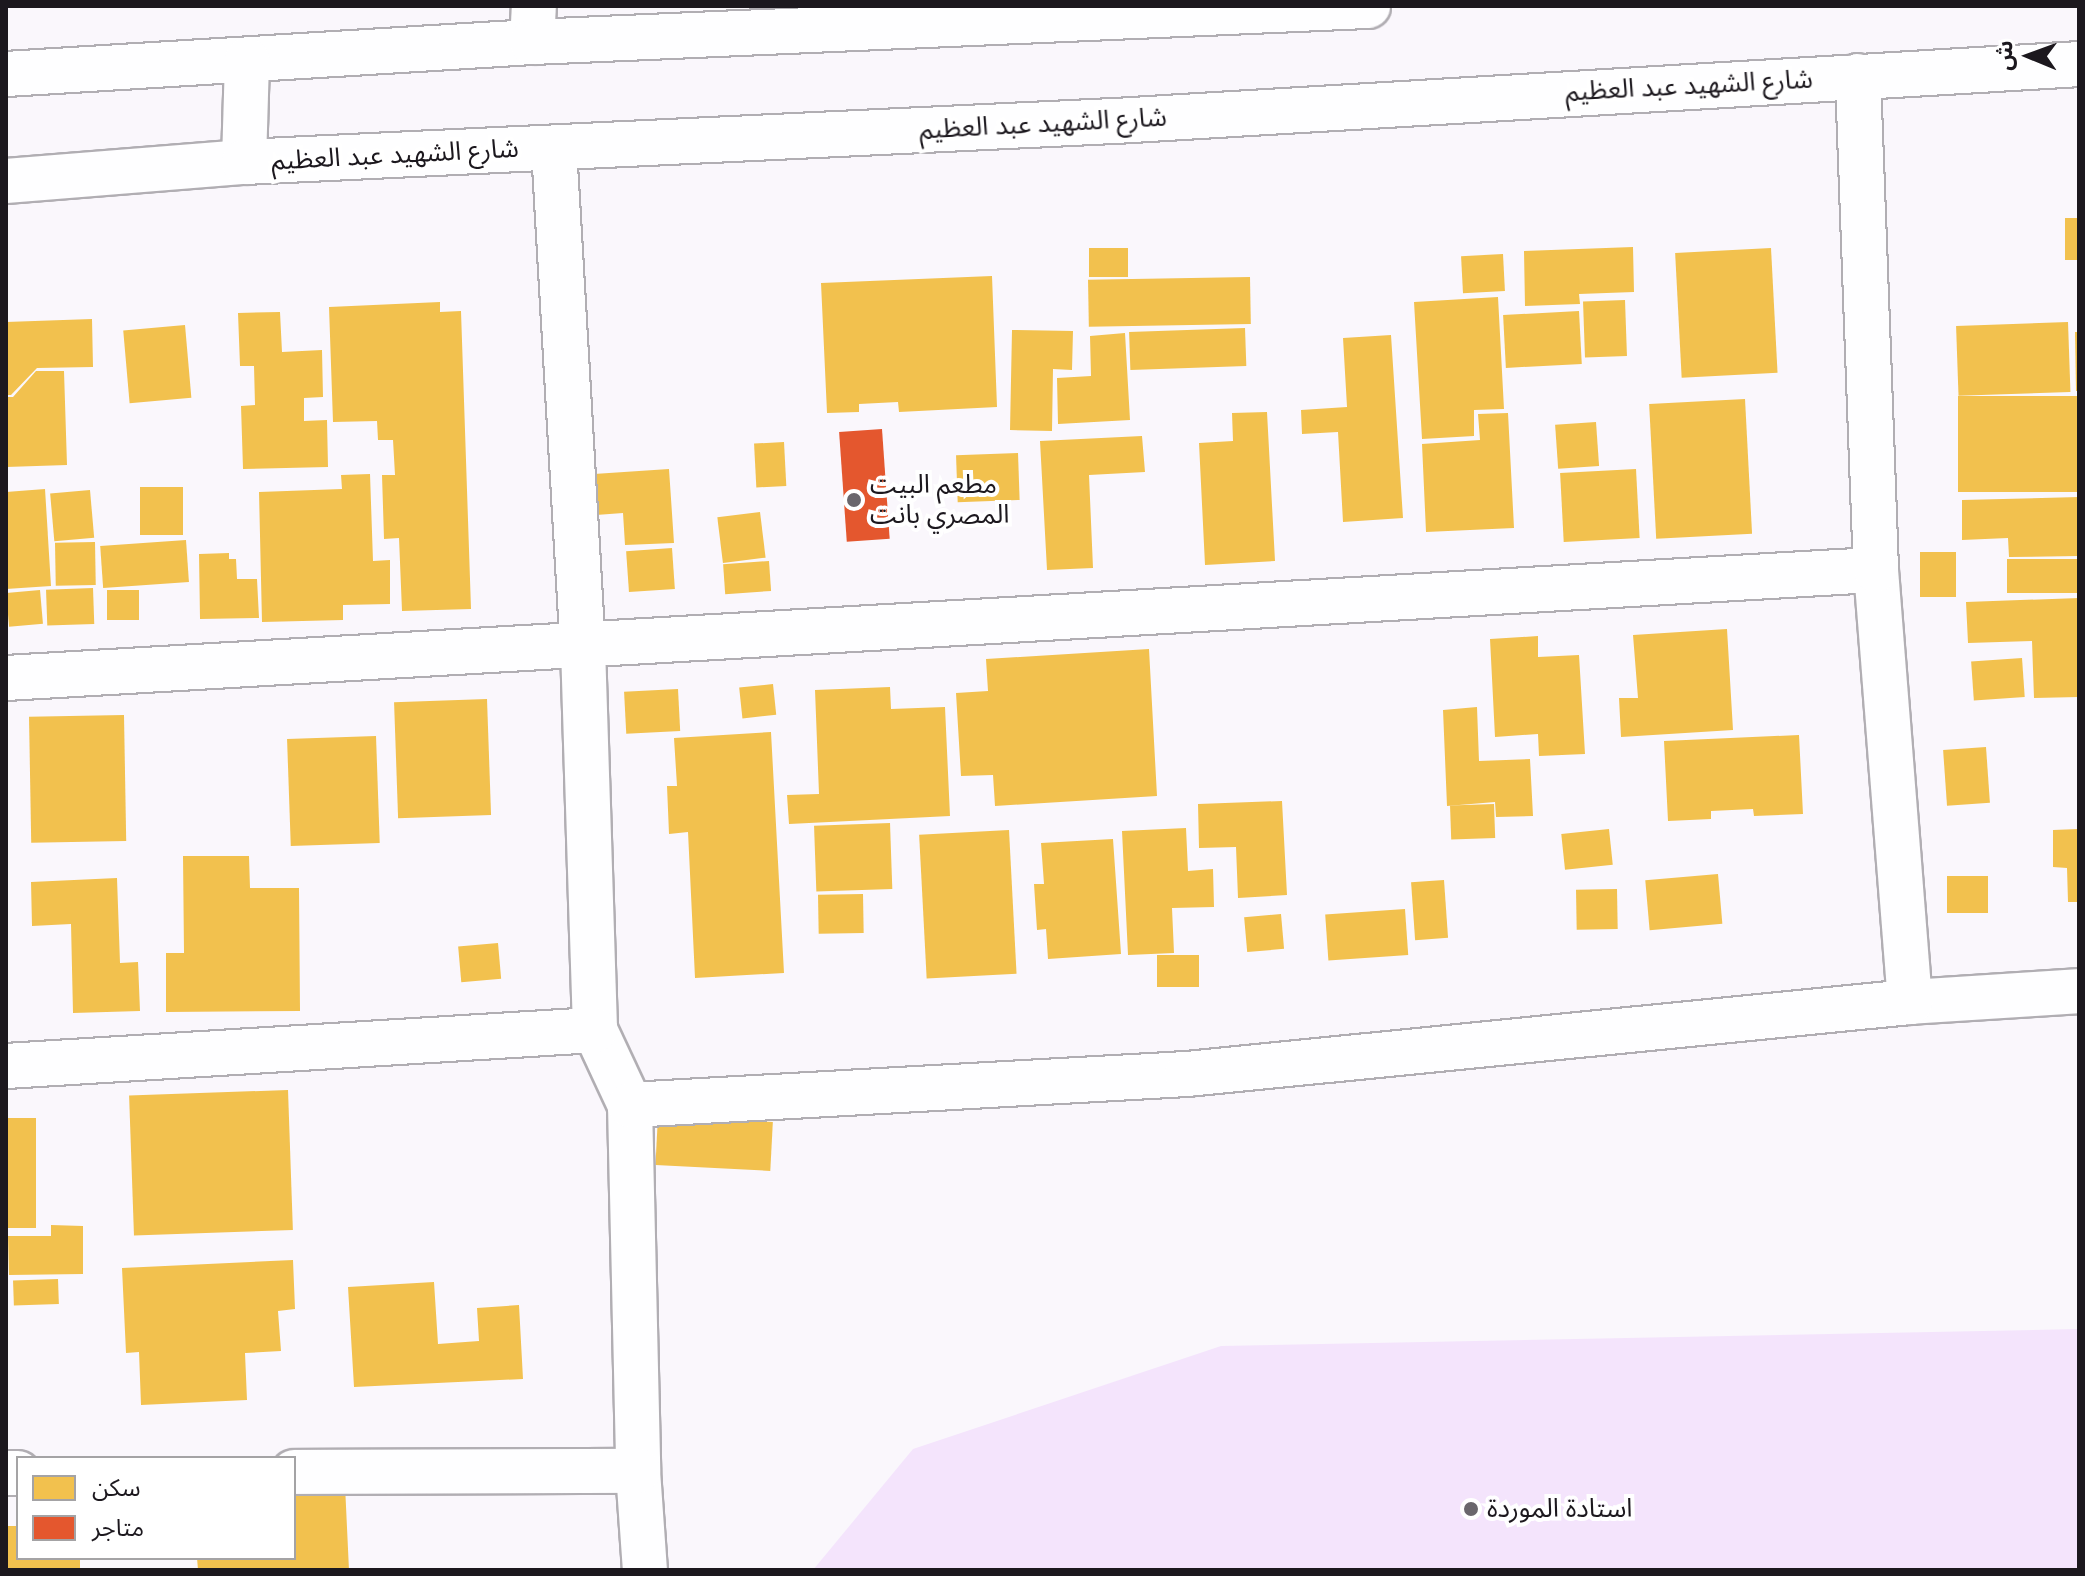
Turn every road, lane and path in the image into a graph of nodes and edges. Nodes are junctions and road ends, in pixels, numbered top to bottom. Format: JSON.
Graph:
{"nodes":[{"id":1,"x":1368,"y":6,"type":"edge"},
{"id":2,"x":533,"y":24,"type":"edge"},
{"id":3,"x":247,"y":60,"type":"junction"},
{"id":4,"x":2079,"y":64,"type":"edge"},
{"id":5,"x":6,"y":74,"type":"edge"},
{"id":6,"x":1858,"y":76,"type":"junction"},
{"id":7,"x":554,"y":148,"type":"junction"},
{"id":8,"x":244,"y":162,"type":"junction"},
{"id":9,"x":6,"y":181,"type":"edge"},
{"id":10,"x":1876,"y":570,"type":"junction"},
{"id":11,"x":583,"y":647,"type":"junction"},
{"id":12,"x":6,"y":678,"type":"edge"},
{"id":13,"x":2079,"y":991,"type":"edge"},
{"id":14,"x":1910,"y":1002,"type":"junction"},
{"id":15,"x":595,"y":1030,"type":"junction"},
{"id":16,"x":6,"y":1066,"type":"edge"},
{"id":17,"x":630,"y":1105,"type":"junction"},
{"id":18,"x":638,"y":1471,"type":"junction"},
{"id":19,"x":296,"y":1472,"type":"edge"},
{"id":20,"x":645,"y":1570,"type":"edge"}],
"edges":[{"from":1,"to":2,"type":"street"},
{"from":2,"to":3,"type":"street"},
{"from":3,"to":5,"type":"street"},
{"from":3,"to":8,"type":"street"},
{"from":4,"to":6,"type":"street","name":"شارع الشهيد عبد العظيم"},
{"from":6,"to":7,"type":"street","name":"شارع الشهيد عبد العظيم"},
{"from":6,"to":10,"type":"street"},
{"from":7,"to":8,"type":"street","name":"شارع الشهيد عبد العظيم"},
{"from":7,"to":11,"type":"street"},
{"from":8,"to":9,"type":"street","name":"شارع الشهيد عبد العظيم"},
{"from":10,"to":11,"type":"street"},
{"from":10,"to":14,"type":"street"},
{"from":11,"to":12,"type":"street"},
{"from":11,"to":15,"type":"street"},
{"from":13,"to":14,"type":"street"},
{"from":14,"to":17,"type":"street"},
{"from":15,"to":16,"type":"street"},
{"from":15,"to":17,"type":"street"},
{"from":17,"to":18,"type":"street"},
{"from":18,"to":19,"type":"street"},
{"from":18,"to":20,"type":"street"}]}
